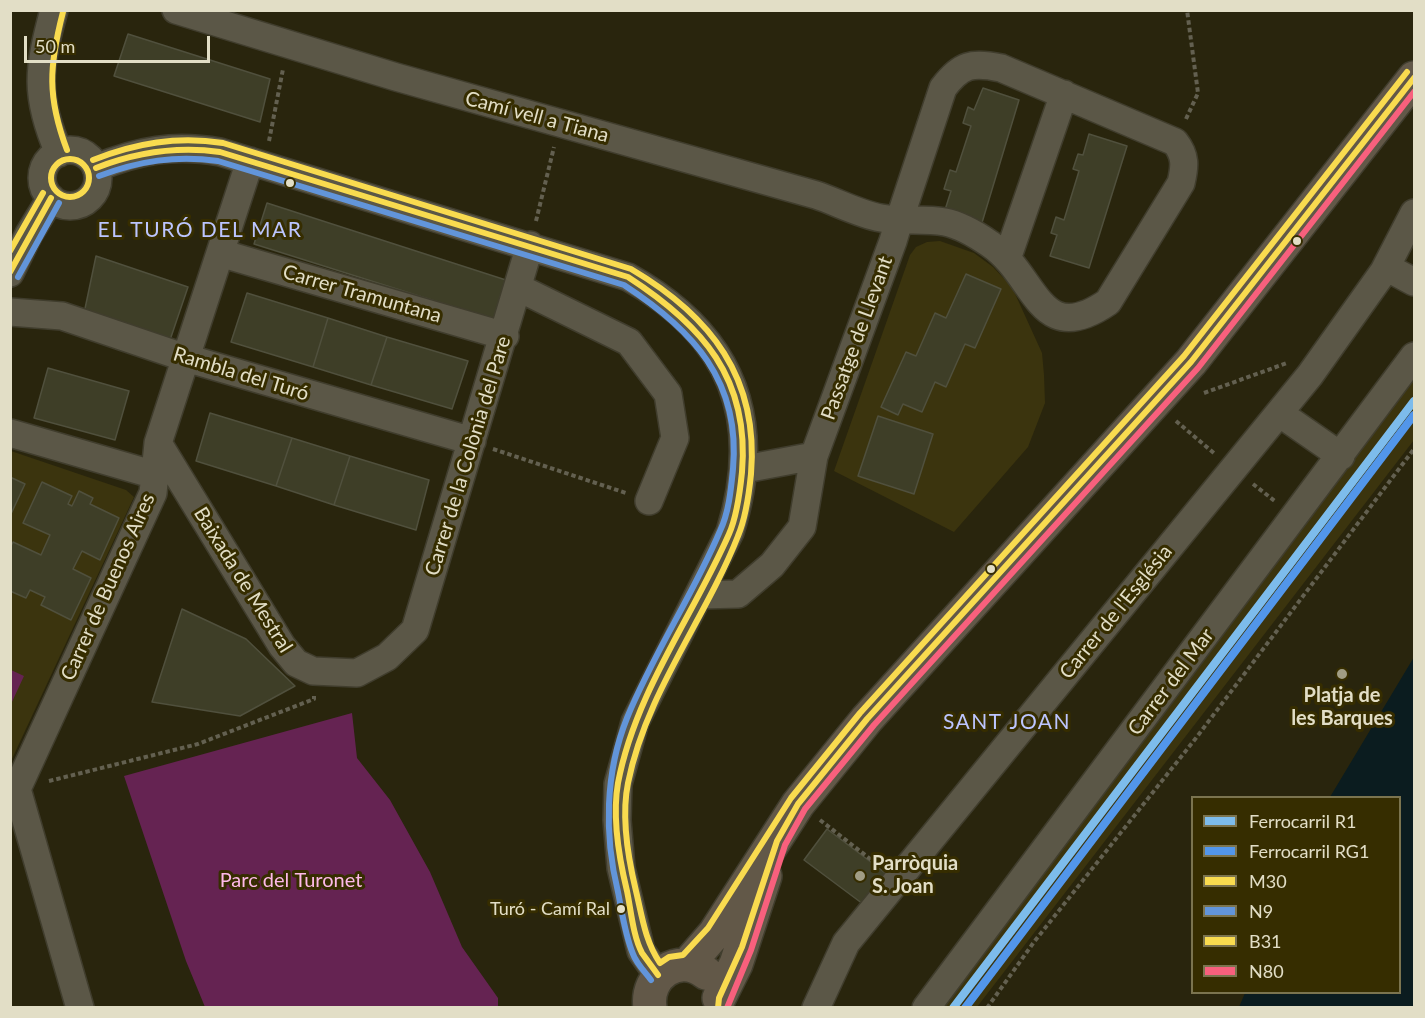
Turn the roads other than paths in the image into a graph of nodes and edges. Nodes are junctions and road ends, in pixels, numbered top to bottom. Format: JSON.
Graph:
{"nodes":[{"id":1,"x":54,"y":10,"type":"edge"},
{"id":2,"x":176,"y":10,"type":"edge"},
{"id":3,"x":1414,"y":78,"type":"edge"},
{"id":4,"x":1065,"y":94,"type":"junction"},
{"id":5,"x":59,"y":153,"type":"junction"},
{"id":6,"x":257,"y":163,"type":"junction"},
{"id":7,"x":96,"y":168,"type":"junction"},
{"id":8,"x":51,"y":198,"type":"junction"},
{"id":9,"x":1414,"y":213,"type":"edge"},
{"id":10,"x":899,"y":221,"type":"junction"},
{"id":11,"x":530,"y":245,"type":"junction"},
{"id":12,"x":220,"y":253,"type":"junction"},
{"id":13,"x":1008,"y":256,"type":"junction"},
{"id":14,"x":1386,"y":267,"type":"junction"},
{"id":15,"x":10,"y":273,"type":"edge"},
{"id":16,"x":1414,"y":282,"type":"edge"},
{"id":17,"x":519,"y":288,"type":"junction"},
{"id":18,"x":10,"y":312,"type":"edge"},
{"id":19,"x":505,"y":336,"type":"junction"},
{"id":20,"x":1414,"y":356,"type":"edge"},
{"id":21,"x":186,"y":358,"type":"junction"},
{"id":22,"x":1279,"y":413,"type":"junction"},
{"id":23,"x":10,"y":433,"type":"edge"},
{"id":24,"x":471,"y":441,"type":"junction"},
{"id":25,"x":158,"y":443,"type":"junction"},
{"id":26,"x":814,"y":456,"type":"junction"},
{"id":27,"x":1341,"y":456,"type":"junction"},
{"id":28,"x":745,"y":469,"type":"junction"},
{"id":29,"x":154,"y":475,"type":"junction"},
{"id":30,"x":649,"y":501,"type":"road end"},
{"id":31,"x":700,"y":595,"type":"junction"},
{"id":32,"x":387,"y":657,"type":"joint"},
{"id":33,"x":14,"y":790,"type":"edge"},
{"id":34,"x":777,"y":841,"type":"junction"},
{"id":35,"x":673,"y":970,"type":"junction"},
{"id":36,"x":719,"y":1003,"type":"edge"},
{"id":37,"x":80,"y":1008,"type":"edge"},
{"id":38,"x":650,"y":1008,"type":"edge"},
{"id":39,"x":816,"y":1008,"type":"edge"},
{"id":40,"x":926,"y":1008,"type":"edge"}],
"edges":[{"from":1,"to":5,"type":"street"},
{"from":2,"to":10,"type":"street","name":"Camí vell a Tiana"},
{"from":3,"to":34,"type":"main road"},
{"from":4,"to":10,"type":"street","name":"Passatge de Llevant"},
{"from":4,"to":13,"type":"street"},
{"from":4,"to":13,"type":"street","name":"Passatge de Llevant"},
{"from":5,"to":7,"type":"street"},
{"from":5,"to":8,"type":"street"},
{"from":6,"to":7,"type":"street"},
{"from":6,"to":11,"type":"street"},
{"from":6,"to":12,"type":"street","name":"Carrer de Buenos Aires"},
{"from":7,"to":8,"type":"street"},
{"from":8,"to":15,"type":"street"},
{"from":9,"to":14,"type":"street","name":"Carrer de l'Església"},
{"from":10,"to":13,"type":"street"},
{"from":10,"to":26,"type":"street","name":"Passatge de Llevant"},
{"from":11,"to":17,"type":"street","name":"Carrer de la Colònia del Pare"},
{"from":11,"to":28,"type":"street"},
{"from":12,"to":19,"type":"street","name":"Carrer Tramuntana"},
{"from":12,"to":21,"type":"street","name":"Carrer de Buenos Aires"},
{"from":14,"to":16,"type":"street"},
{"from":14,"to":22,"type":"street","name":"Carrer de l'Església"},
{"from":17,"to":19,"type":"street","name":"Carrer de la Colònia del Pare"},
{"from":17,"to":30,"type":"street"},
{"from":18,"to":21,"type":"street","name":"Rambla del Turó"},
{"from":19,"to":24,"type":"street","name":"Carrer de la Colònia del Pare"},
{"from":20,"to":27,"type":"street","name":"Carrer del Mar"},
{"from":21,"to":24,"type":"street","name":"Rambla del Turó"},
{"from":21,"to":25,"type":"street","name":"Carrer de Buenos Aires"},
{"from":22,"to":27,"type":"street"},
{"from":22,"to":39,"type":"street","name":"Carrer de l'Església"},
{"from":23,"to":29,"type":"street"},
{"from":24,"to":32,"type":"street","name":"Carrer de la Colònia del Pare"},
{"from":25,"to":29,"type":"street","name":"Carrer de Buenos Aires"},
{"from":25,"to":32,"type":"street","name":"Baixada de Mestral"},
{"from":26,"to":28,"type":"street"},
{"from":26,"to":31,"type":"street","name":"Passatge de Llevant"},
{"from":27,"to":40,"type":"street","name":"Carrer del Mar"},
{"from":28,"to":31,"type":"street"},
{"from":29,"to":33,"type":"street","name":"Carrer de Buenos Aires"},
{"from":31,"to":35,"type":"street"},
{"from":33,"to":37,"type":"street"},
{"from":34,"to":35,"type":"main road"},
{"from":34,"to":36,"type":"main road"},
{"from":35,"to":36,"type":"main road"},
{"from":35,"to":38,"type":"main road"}]}
